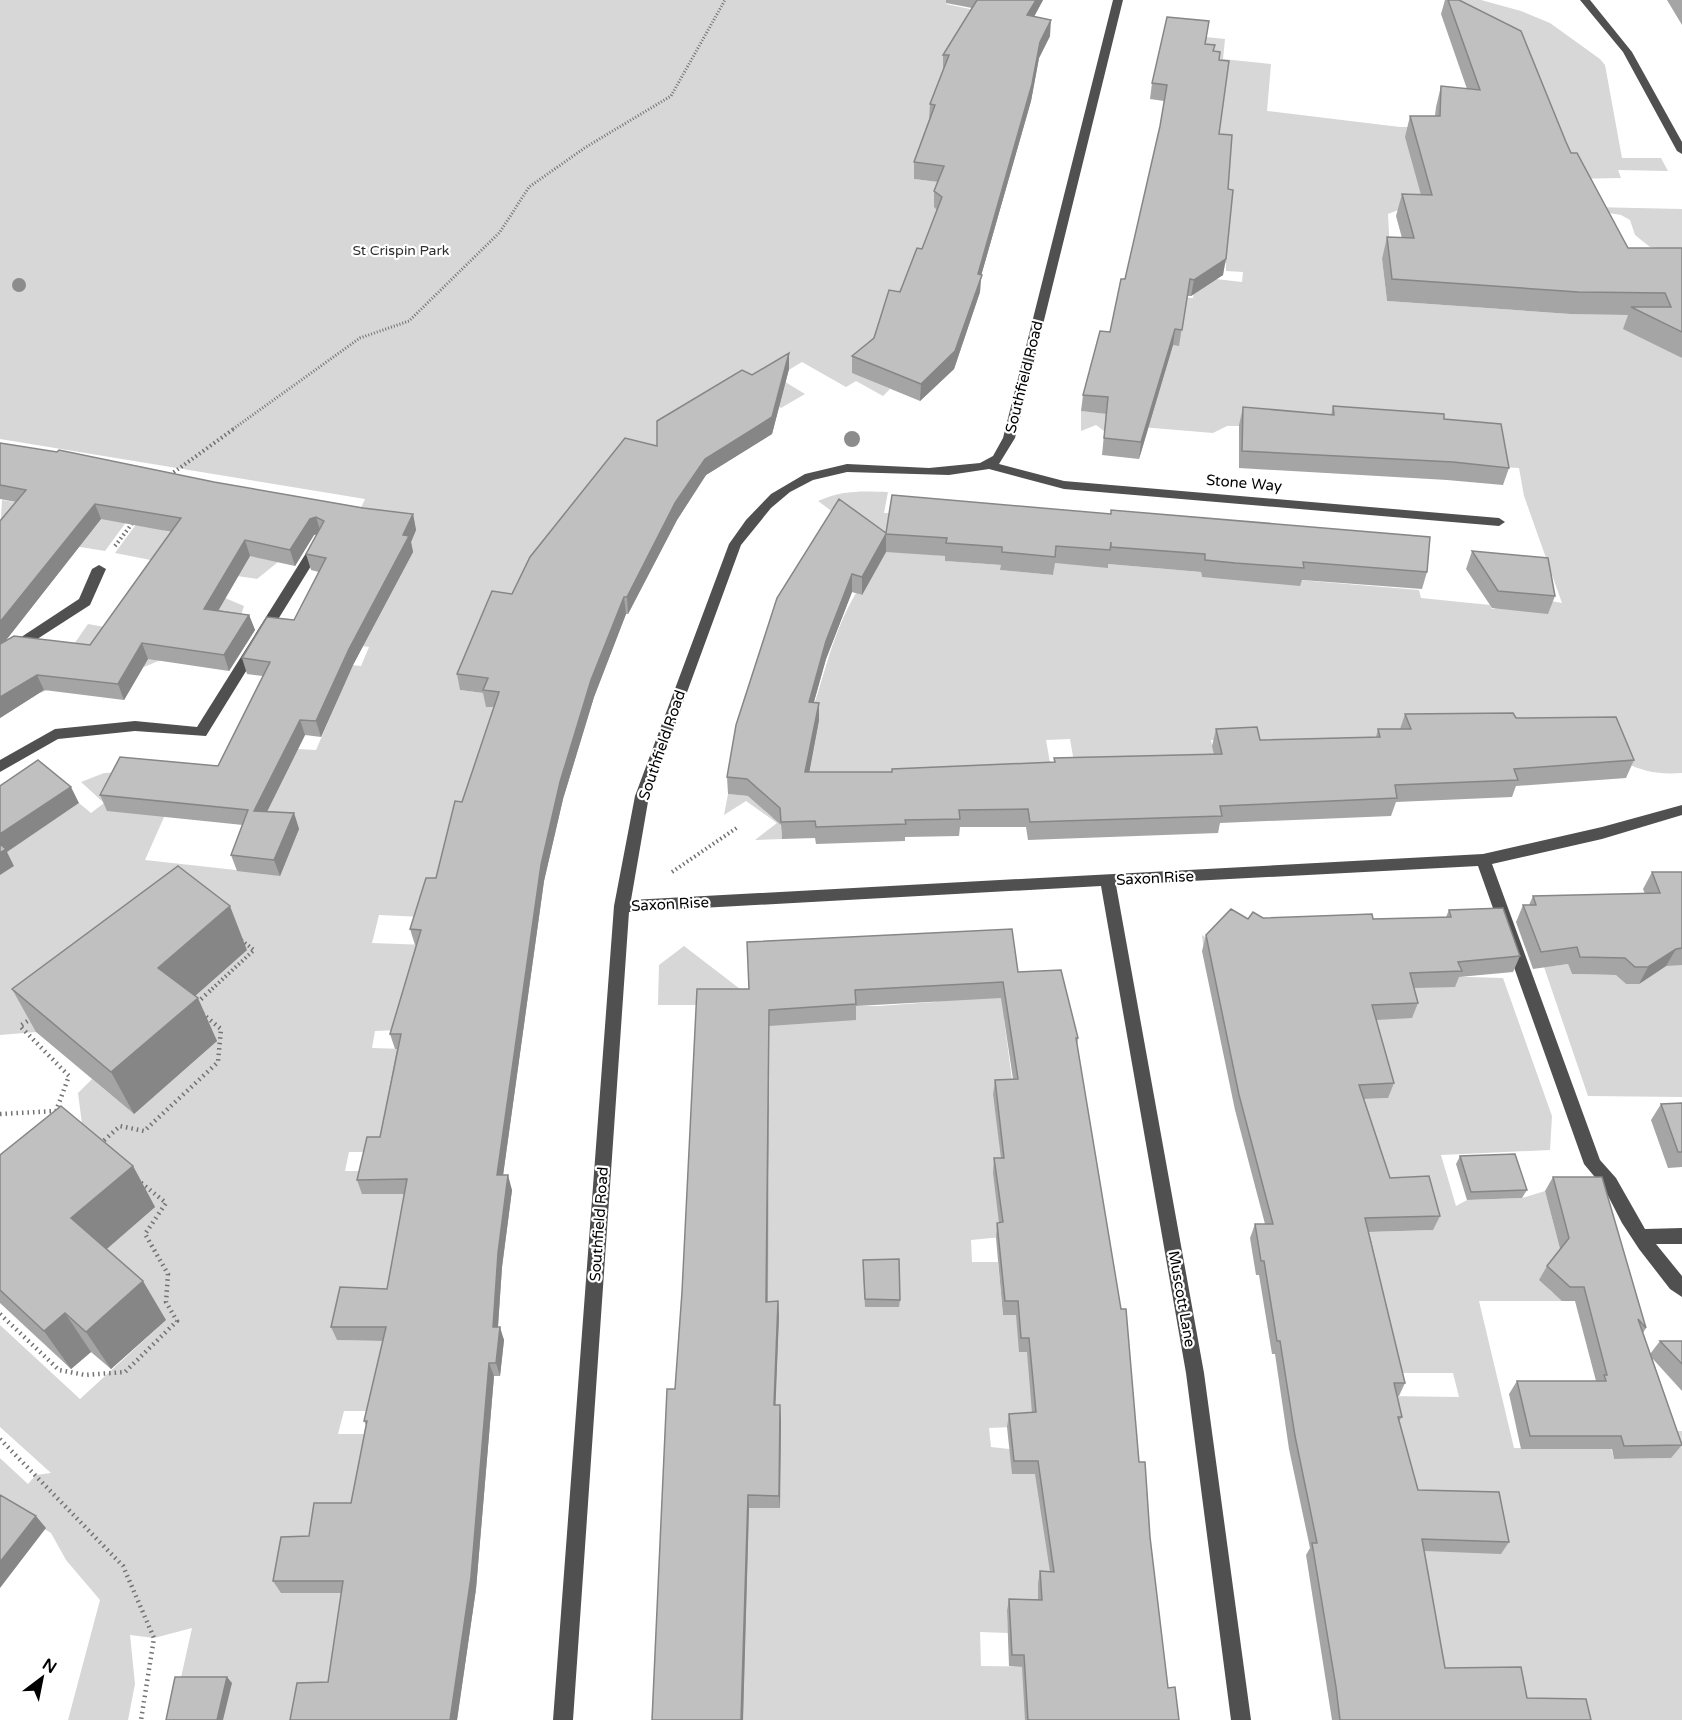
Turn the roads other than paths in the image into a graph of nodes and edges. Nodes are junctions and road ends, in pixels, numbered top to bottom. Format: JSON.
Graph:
{"nodes":[{"id":1,"x":1118,"y":0,"type":"edge"},
{"id":2,"x":1584,"y":0,"type":"edge"},
{"id":3,"x":1680,"y":144,"type":"edge"},
{"id":4,"x":989,"y":465,"type":"junction"},
{"id":5,"x":1499,"y":522,"type":"dead end"},
{"id":6,"x":321,"y":539,"type":"edge"},
{"id":7,"x":99,"y":569,"type":"road end"},
{"id":8,"x":0,"y":657,"type":"edge"},
{"id":9,"x":0,"y":766,"type":"edge"},
{"id":10,"x":1682,"y":810,"type":"edge"},
{"id":11,"x":1483,"y":860,"type":"junction"},
{"id":12,"x":1108,"y":881,"type":"junction"},
{"id":13,"x":622,"y":906,"type":"junction"},
{"id":14,"x":1682,"y":1236,"type":"edge"},
{"id":15,"x":1642,"y":1237,"type":"junction"},
{"id":16,"x":1682,"y":1289,"type":"edge"},
{"id":17,"x":563,"y":1720,"type":"edge"},
{"id":18,"x":1241,"y":1720,"type":"edge"}],
"edges":[{"from":1,"to":4,"type":"street","name":"Southfield Road"},
{"from":2,"to":3,"type":"street"},
{"from":4,"to":5,"type":"street","name":"Stone Way"},
{"from":4,"to":13,"type":"street","name":"Southfield Road"},
{"from":6,"to":9,"type":"street"},
{"from":7,"to":8,"type":"street"},
{"from":10,"to":11,"type":"street","name":"Saxon Rise"},
{"from":11,"to":12,"type":"street","name":"Saxon Rise"},
{"from":11,"to":15,"type":"street"},
{"from":12,"to":13,"type":"street","name":"Saxon Rise"},
{"from":12,"to":18,"type":"street","name":"Muscott Lane"},
{"from":13,"to":17,"type":"street","name":"Southfield Road"},
{"from":14,"to":15,"type":"street"},
{"from":15,"to":16,"type":"street"}]}
